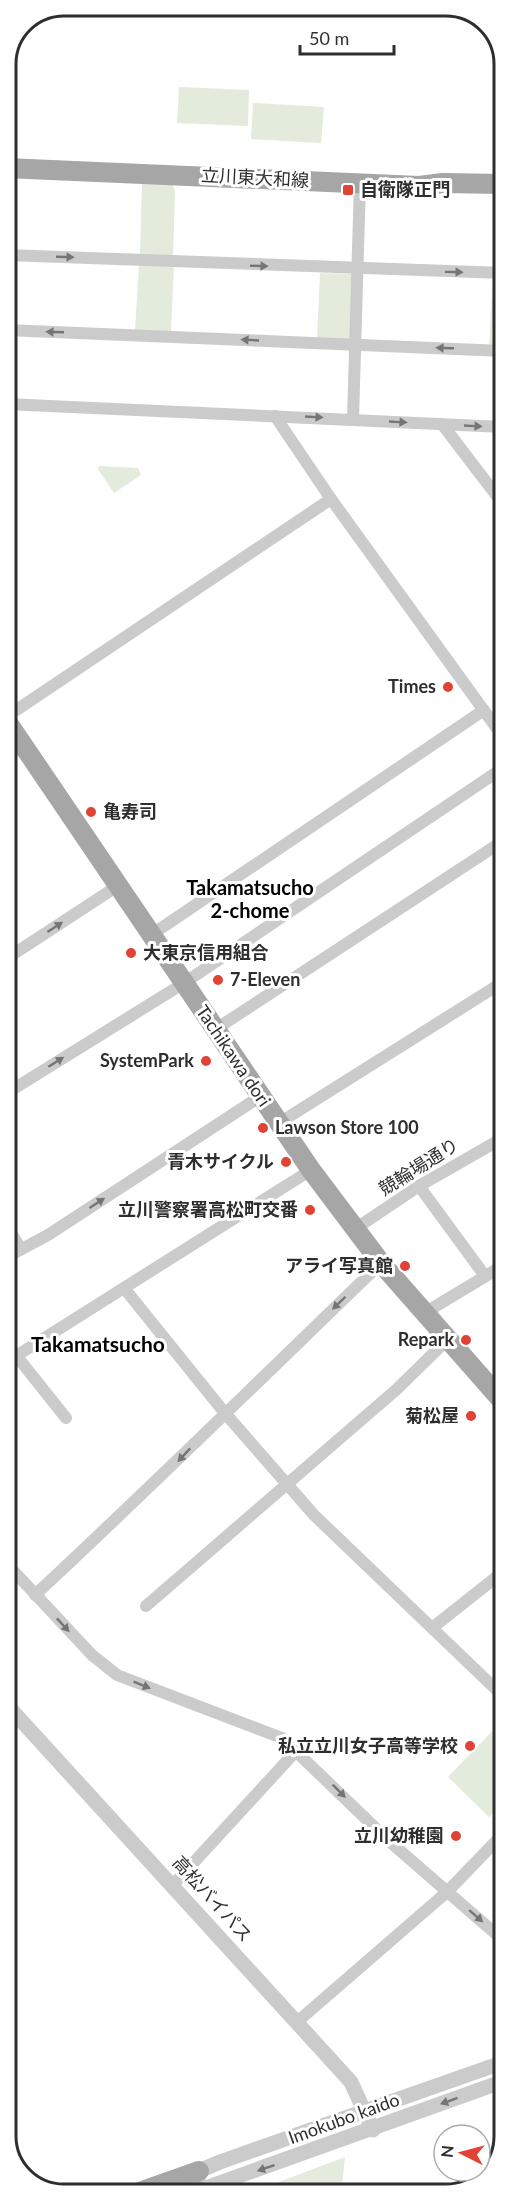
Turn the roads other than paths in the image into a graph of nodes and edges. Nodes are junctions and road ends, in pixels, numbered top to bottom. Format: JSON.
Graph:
{"nodes":[{"id":1,"x":16,"y":168,"type":"edge"},
{"id":2,"x":360,"y":182,"type":"junction"},
{"id":3,"x":494,"y":184,"type":"edge"},
{"id":4,"x":16,"y":255,"type":"edge"},
{"id":5,"x":358,"y":270,"type":"junction"},
{"id":6,"x":494,"y":273,"type":"edge"},
{"id":7,"x":16,"y":330,"type":"edge"},
{"id":8,"x":356,"y":344,"type":"junction"},
{"id":9,"x":494,"y":351,"type":"edge"},
{"id":10,"x":16,"y":404,"type":"edge"},
{"id":11,"x":275,"y":416,"type":"junction"},
{"id":12,"x":353,"y":419,"type":"junction"},
{"id":13,"x":442,"y":424,"type":"junction"},
{"id":14,"x":494,"y":427,"type":"edge"},
{"id":15,"x":494,"y":492,"type":"edge"},
{"id":16,"x":331,"y":499,"type":"junction"},
{"id":17,"x":484,"y":710,"type":"junction"},
{"id":18,"x":16,"y":711,"type":"edge"},
{"id":19,"x":494,"y":724,"type":"edge"},
{"id":20,"x":16,"y":733,"type":"edge"},
{"id":21,"x":494,"y":774,"type":"edge"},
{"id":22,"x":494,"y":847,"type":"edge"},
{"id":23,"x":118,"y":885,"type":"junction"},
{"id":24,"x":151,"y":935,"type":"junction"},
{"id":25,"x":16,"y":952,"type":"edge"},
{"id":26,"x":184,"y":982,"type":"junction"},
{"id":27,"x":494,"y":988,"type":"edge"},
{"id":28,"x":216,"y":1029,"type":"junction"},
{"id":29,"x":16,"y":1087,"type":"edge"},
{"id":30,"x":261,"y":1096,"type":"junction"},
{"id":31,"x":279,"y":1123,"type":"junction"},
{"id":32,"x":494,"y":1144,"type":"edge"},
{"id":33,"x":310,"y":1170,"type":"junction"},
{"id":34,"x":419,"y":1186,"type":"junction"},
{"id":35,"x":356,"y":1229,"type":"junction"},
{"id":36,"x":16,"y":1241,"type":"edge"},
{"id":37,"x":21,"y":1249,"type":"junction"},
{"id":38,"x":16,"y":1252,"type":"edge"},
{"id":39,"x":381,"y":1263,"type":"junction"},
{"id":40,"x":494,"y":1271,"type":"edge"},
{"id":41,"x":485,"y":1276,"type":"junction"},
{"id":42,"x":124,"y":1288,"type":"junction"},
{"id":43,"x":426,"y":1312,"type":"junction"},
{"id":44,"x":449,"y":1338,"type":"junction"},
{"id":45,"x":16,"y":1356,"type":"joint"},
{"id":46,"x":494,"y":1391,"type":"edge"},
{"id":47,"x":224,"y":1412,"type":"junction"},
{"id":48,"x":66,"y":1418,"type":"dead end"},
{"id":49,"x":286,"y":1482,"type":"junction"},
{"id":50,"x":16,"y":1574,"type":"edge"},
{"id":51,"x":494,"y":1579,"type":"edge"},
{"id":52,"x":35,"y":1595,"type":"junction"},
{"id":53,"x":146,"y":1606,"type":"dead end"},
{"id":54,"x":432,"y":1628,"type":"junction"},
{"id":55,"x":494,"y":1687,"type":"edge"},
{"id":56,"x":16,"y":1715,"type":"edge"},
{"id":57,"x":297,"y":1750,"type":"junction"},
{"id":58,"x":494,"y":1843,"type":"edge"},
{"id":59,"x":173,"y":1885,"type":"junction"},
{"id":60,"x":447,"y":1892,"type":"junction"},
{"id":61,"x":494,"y":1932,"type":"edge"},
{"id":62,"x":297,"y":2022,"type":"junction"},
{"id":63,"x":494,"y":2066,"type":"edge"},
{"id":64,"x":494,"y":2085,"type":"edge"},
{"id":65,"x":364,"y":2111,"type":"junction"},
{"id":66,"x":373,"y":2130,"type":"junction"},
{"id":67,"x":220,"y":2162,"type":"junction"},
{"id":68,"x":199,"y":2184,"type":"edge"},
{"id":69,"x":218,"y":2184,"type":"edge"},
{"id":70,"x":234,"y":2184,"type":"edge"}],
"edges":[{"from":1,"to":2,"type":"main road","name":"立川東大和線"},
{"from":2,"to":3,"type":"main road","name":"立川東大和線"},
{"from":2,"to":5,"type":"street"},
{"from":4,"to":5,"type":"street","one_way":true},
{"from":5,"to":6,"type":"street","one_way":true},
{"from":5,"to":8,"type":"street"},
{"from":8,"to":7,"type":"street","one_way":true},
{"from":9,"to":8,"type":"street","one_way":true},
{"from":8,"to":12,"type":"street"},
{"from":10,"to":11,"type":"street"},
{"from":11,"to":12,"type":"street","one_way":true},
{"from":11,"to":16,"type":"street"},
{"from":12,"to":13,"type":"street","one_way":true},
{"from":13,"to":14,"type":"street","one_way":true},
{"from":13,"to":15,"type":"street"},
{"from":16,"to":17,"type":"street"},
{"from":16,"to":18,"type":"street"},
{"from":17,"to":19,"type":"street"},
{"from":17,"to":24,"type":"street"},
{"from":20,"to":23,"type":"main road","name":"Tachikawa dori"},
{"from":21,"to":26,"type":"street"},
{"from":22,"to":28,"type":"street"},
{"from":23,"to":24,"type":"main road","name":"Tachikawa dori"},
{"from":25,"to":23,"type":"street","one_way":true},
{"from":24,"to":26,"type":"main road","name":"Tachikawa dori"},
{"from":26,"to":28,"type":"main road","name":"Tachikawa dori"},
{"from":29,"to":26,"type":"street","one_way":true},
{"from":27,"to":31,"type":"street"},
{"from":28,"to":30,"type":"main road","name":"Tachikawa dori"},
{"from":30,"to":31,"type":"main road","name":"Tachikawa dori"},
{"from":37,"to":30,"type":"street","one_way":true},
{"from":31,"to":33,"type":"main road","name":"Tachikawa dori"},
{"from":32,"to":34,"type":"street","name":"競輪場通り"},
{"from":33,"to":35,"type":"main road","name":"Tachikawa dori"},
{"from":33,"to":42,"type":"street"},
{"from":34,"to":35,"type":"street","name":"競輪場通り"},
{"from":34,"to":41,"type":"street"},
{"from":35,"to":39,"type":"main road","name":"Tachikawa dori"},
{"from":36,"to":37,"type":"street"},
{"from":37,"to":38,"type":"street"},
{"from":39,"to":43,"type":"main road","name":"Tachikawa dori"},
{"from":39,"to":47,"type":"street","one_way":true},
{"from":40,"to":41,"type":"street"},
{"from":41,"to":43,"type":"street"},
{"from":42,"to":45,"type":"street"},
{"from":42,"to":47,"type":"street"},
{"from":43,"to":44,"type":"main road","name":"Tachikawa dori"},
{"from":44,"to":46,"type":"main road","name":"Tachikawa dori"},
{"from":44,"to":49,"type":"street"},
{"from":45,"to":48,"type":"street"},
{"from":47,"to":49,"type":"street"},
{"from":47,"to":52,"type":"street","one_way":true},
{"from":49,"to":53,"type":"street"},
{"from":49,"to":54,"type":"street"},
{"from":50,"to":52,"type":"street"},
{"from":51,"to":54,"type":"street"},
{"from":52,"to":57,"type":"street","one_way":true},
{"from":54,"to":55,"type":"street"},
{"from":56,"to":59,"type":"street","name":"高松バイパス"},
{"from":57,"to":59,"type":"street"},
{"from":57,"to":60,"type":"street","one_way":true},
{"from":58,"to":60,"type":"street"},
{"from":59,"to":62,"type":"street","name":"高松バイパス"},
{"from":60,"to":61,"type":"street","one_way":true},
{"from":60,"to":62,"type":"street"},
{"from":62,"to":65,"type":"street","name":"高松バイパス"},
{"from":63,"to":65,"type":"street","name":"Imokubo kaido"},
{"from":64,"to":66,"type":"street","name":"Imokubo kaido","one_way":true},
{"from":65,"to":66,"type":"street","name":"高松バイパス"},
{"from":65,"to":67,"type":"street","name":"Imokubo kaido"},
{"from":66,"to":70,"type":"street","name":"Imokubo kaido","one_way":true},
{"from":67,"to":68,"type":"street","name":"Imokubo kaido"},
{"from":67,"to":69,"type":"street"}]}
